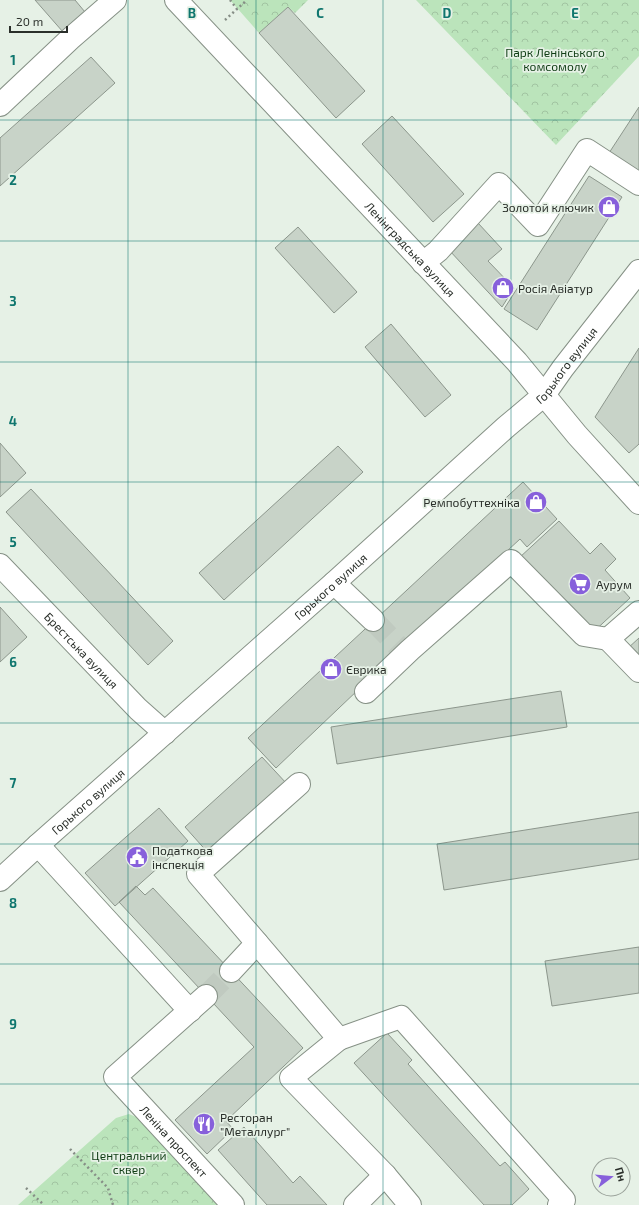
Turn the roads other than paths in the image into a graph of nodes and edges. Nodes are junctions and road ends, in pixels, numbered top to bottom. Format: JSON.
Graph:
{"nodes":[{"id":1,"x":115,"y":0,"type":"edge"},
{"id":2,"x":176,"y":0,"type":"edge"},
{"id":3,"x":0,"y":105,"type":"edge"},
{"id":4,"x":639,"y":184,"type":"edge"},
{"id":5,"x":423,"y":263,"type":"junction"},
{"id":6,"x":639,"y":271,"type":"edge"},
{"id":7,"x":544,"y":395,"type":"junction"},
{"id":8,"x":639,"y":503,"type":"edge"},
{"id":9,"x":0,"y":565,"type":"edge"},
{"id":10,"x":334,"y":583,"type":"junction"},
{"id":11,"x":639,"y":612,"type":"edge"},
{"id":12,"x":373,"y":620,"type":"tunnel mouth"},
{"id":13,"x":608,"y":639,"type":"junction"},
{"id":14,"x":639,"y":671,"type":"edge"},
{"id":15,"x":366,"y":692,"type":"dead end"},
{"id":16,"x":165,"y":734,"type":"junction"},
{"id":17,"x":299,"y":784,"type":"dead end"},
{"id":18,"x":38,"y":845,"type":"junction"},
{"id":19,"x":0,"y":880,"type":"edge"},
{"id":20,"x":257,"y":943,"type":"junction"},
{"id":21,"x":231,"y":971,"type":"tunnel mouth"},
{"id":22,"x":206,"y":996,"type":"tunnel mouth"},
{"id":23,"x":190,"y":1011,"type":"junction"},
{"id":24,"x":339,"y":1039,"type":"junction"},
{"id":25,"x":385,"y":1175,"type":"junction"},
{"id":26,"x":233,"y":1205,"type":"edge"},
{"id":27,"x":355,"y":1205,"type":"edge"},
{"id":28,"x":410,"y":1205,"type":"edge"},
{"id":29,"x":558,"y":1205,"type":"edge"}],
"edges":[{"from":1,"to":3,"type":"street"},
{"from":2,"to":5,"type":"street","name":"Ленінградська вулиця"},
{"from":4,"to":5,"type":"street"},
{"from":5,"to":7,"type":"street","name":"Ленінградська вулиця"},
{"from":6,"to":7,"type":"street","name":"Горького вулиця"},
{"from":7,"to":8,"type":"street","name":"Ленінградська вулиця"},
{"from":7,"to":10,"type":"street","name":"Горького вулиця"},
{"from":9,"to":16,"type":"street","name":"Брестська вулиця"},
{"from":10,"to":12,"type":"street"},
{"from":10,"to":16,"type":"street","name":"Горького вулиця"},
{"from":11,"to":13,"type":"street"},
{"from":13,"to":14,"type":"street"},
{"from":13,"to":15,"type":"street"},
{"from":16,"to":18,"type":"street","name":"Горького вулиця"},
{"from":17,"to":20,"type":"street"},
{"from":18,"to":19,"type":"street","name":"Горького вулиця"},
{"from":18,"to":23,"type":"street"},
{"from":20,"to":21,"type":"street"},
{"from":20,"to":24,"type":"street"},
{"from":22,"to":23,"type":"street"},
{"from":23,"to":26,"type":"street","name":"Леніна проспект"},
{"from":24,"to":25,"type":"street"},
{"from":24,"to":29,"type":"street"},
{"from":25,"to":27,"type":"street"},
{"from":25,"to":28,"type":"street"}]}
